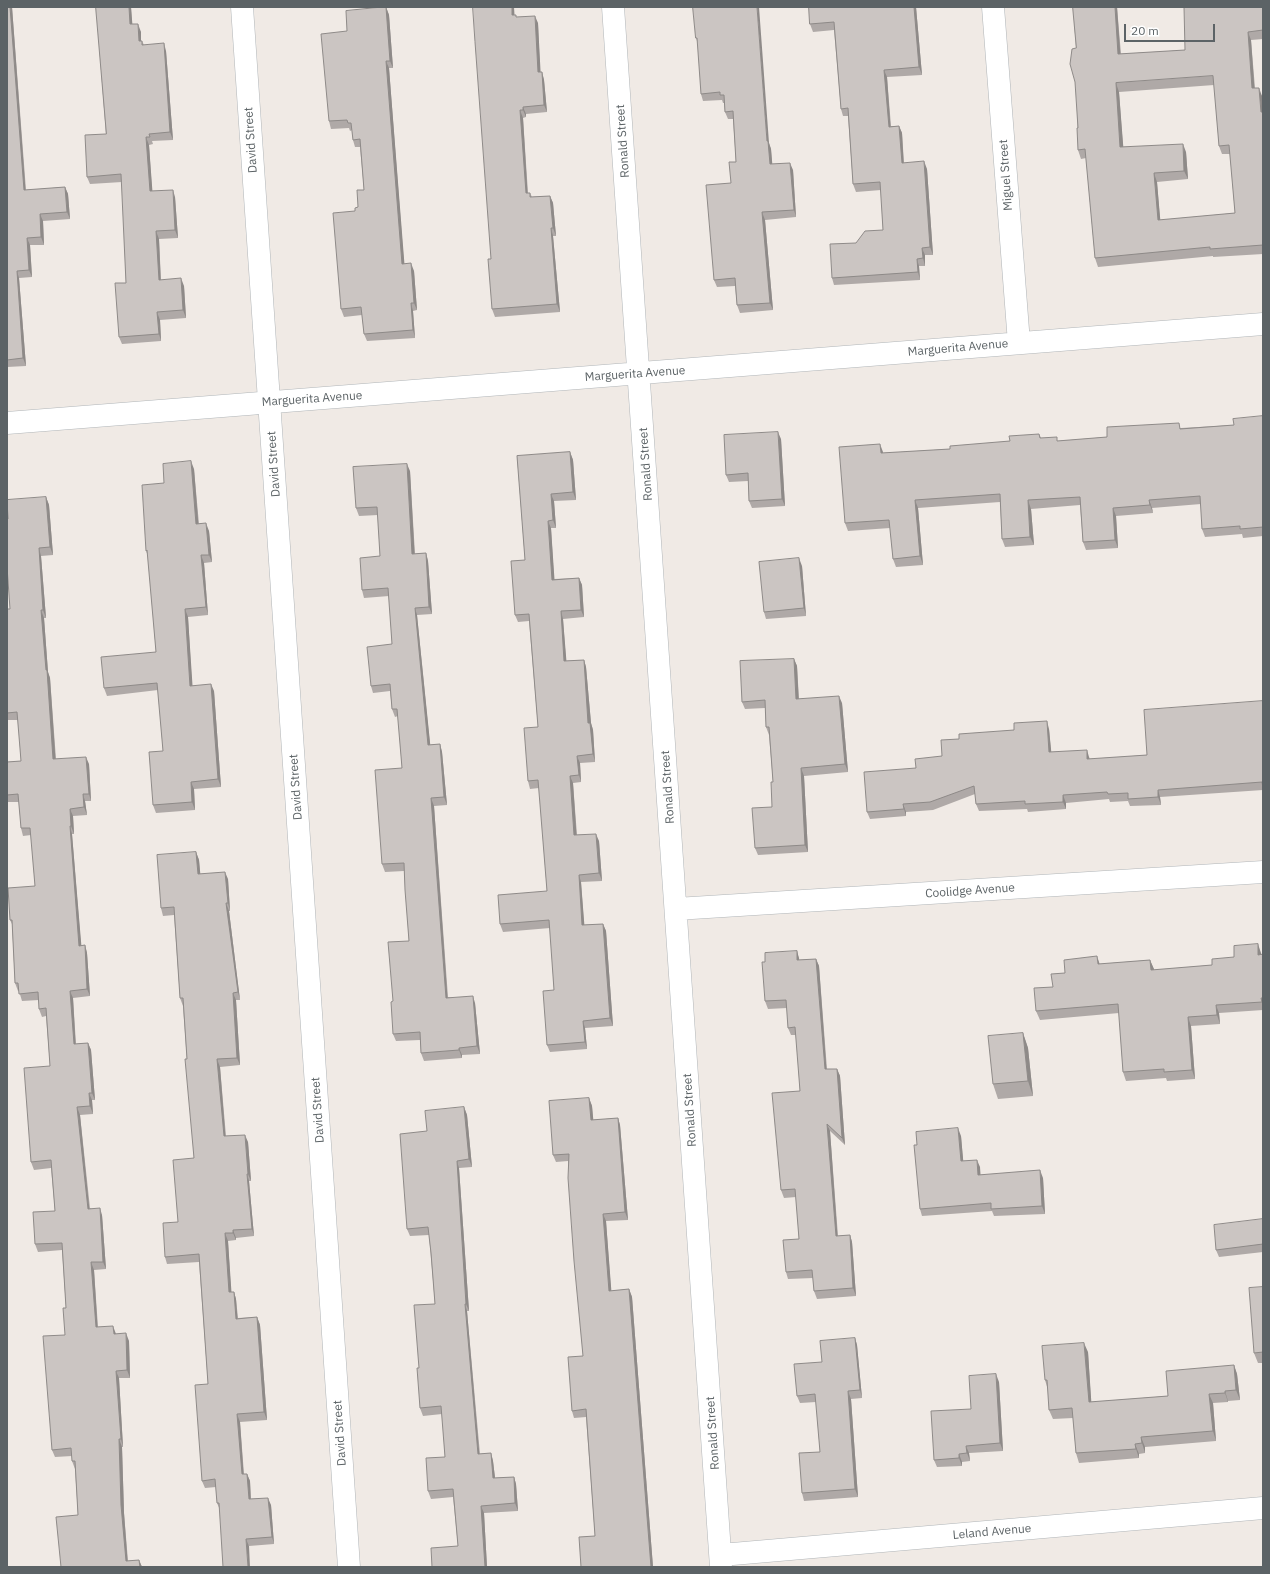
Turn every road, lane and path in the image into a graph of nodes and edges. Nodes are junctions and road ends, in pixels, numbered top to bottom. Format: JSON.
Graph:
{"nodes":[{"id":1,"x":242,"y":7,"type":"edge"},
{"id":2,"x":613,"y":7,"type":"edge"},
{"id":3,"x":993,"y":7,"type":"edge"},
{"id":4,"x":1263,"y":324,"type":"edge"},
{"id":5,"x":1019,"y":343,"type":"junction"},
{"id":6,"x":640,"y":373,"type":"junction"},
{"id":7,"x":270,"y":402,"type":"junction"},
{"id":8,"x":7,"y":423,"type":"edge"},
{"id":9,"x":1263,"y":872,"type":"edge"},
{"id":10,"x":676,"y":909,"type":"junction"},
{"id":11,"x":1263,"y":1508,"type":"edge"},
{"id":12,"x":721,"y":1561,"type":"edge"},
{"id":13,"x":349,"y":1567,"type":"edge"}],
"edges":[{"from":1,"to":7,"type":"street","name":"David Street"},
{"from":2,"to":6,"type":"street","name":"Ronald Street"},
{"from":3,"to":5,"type":"street","name":"Miguel Street"},
{"from":4,"to":5,"type":"street","name":"Marguerita Avenue"},
{"from":5,"to":6,"type":"street","name":"Marguerita Avenue"},
{"from":6,"to":7,"type":"street","name":"Marguerita Avenue"},
{"from":6,"to":10,"type":"street","name":"Ronald Street"},
{"from":7,"to":8,"type":"street","name":"Marguerita Avenue"},
{"from":7,"to":13,"type":"street","name":"David Street"},
{"from":9,"to":10,"type":"street","name":"Coolidge Avenue"},
{"from":10,"to":12,"type":"street","name":"Ronald Street"},
{"from":11,"to":12,"type":"street","name":"Leland Avenue"}]}
